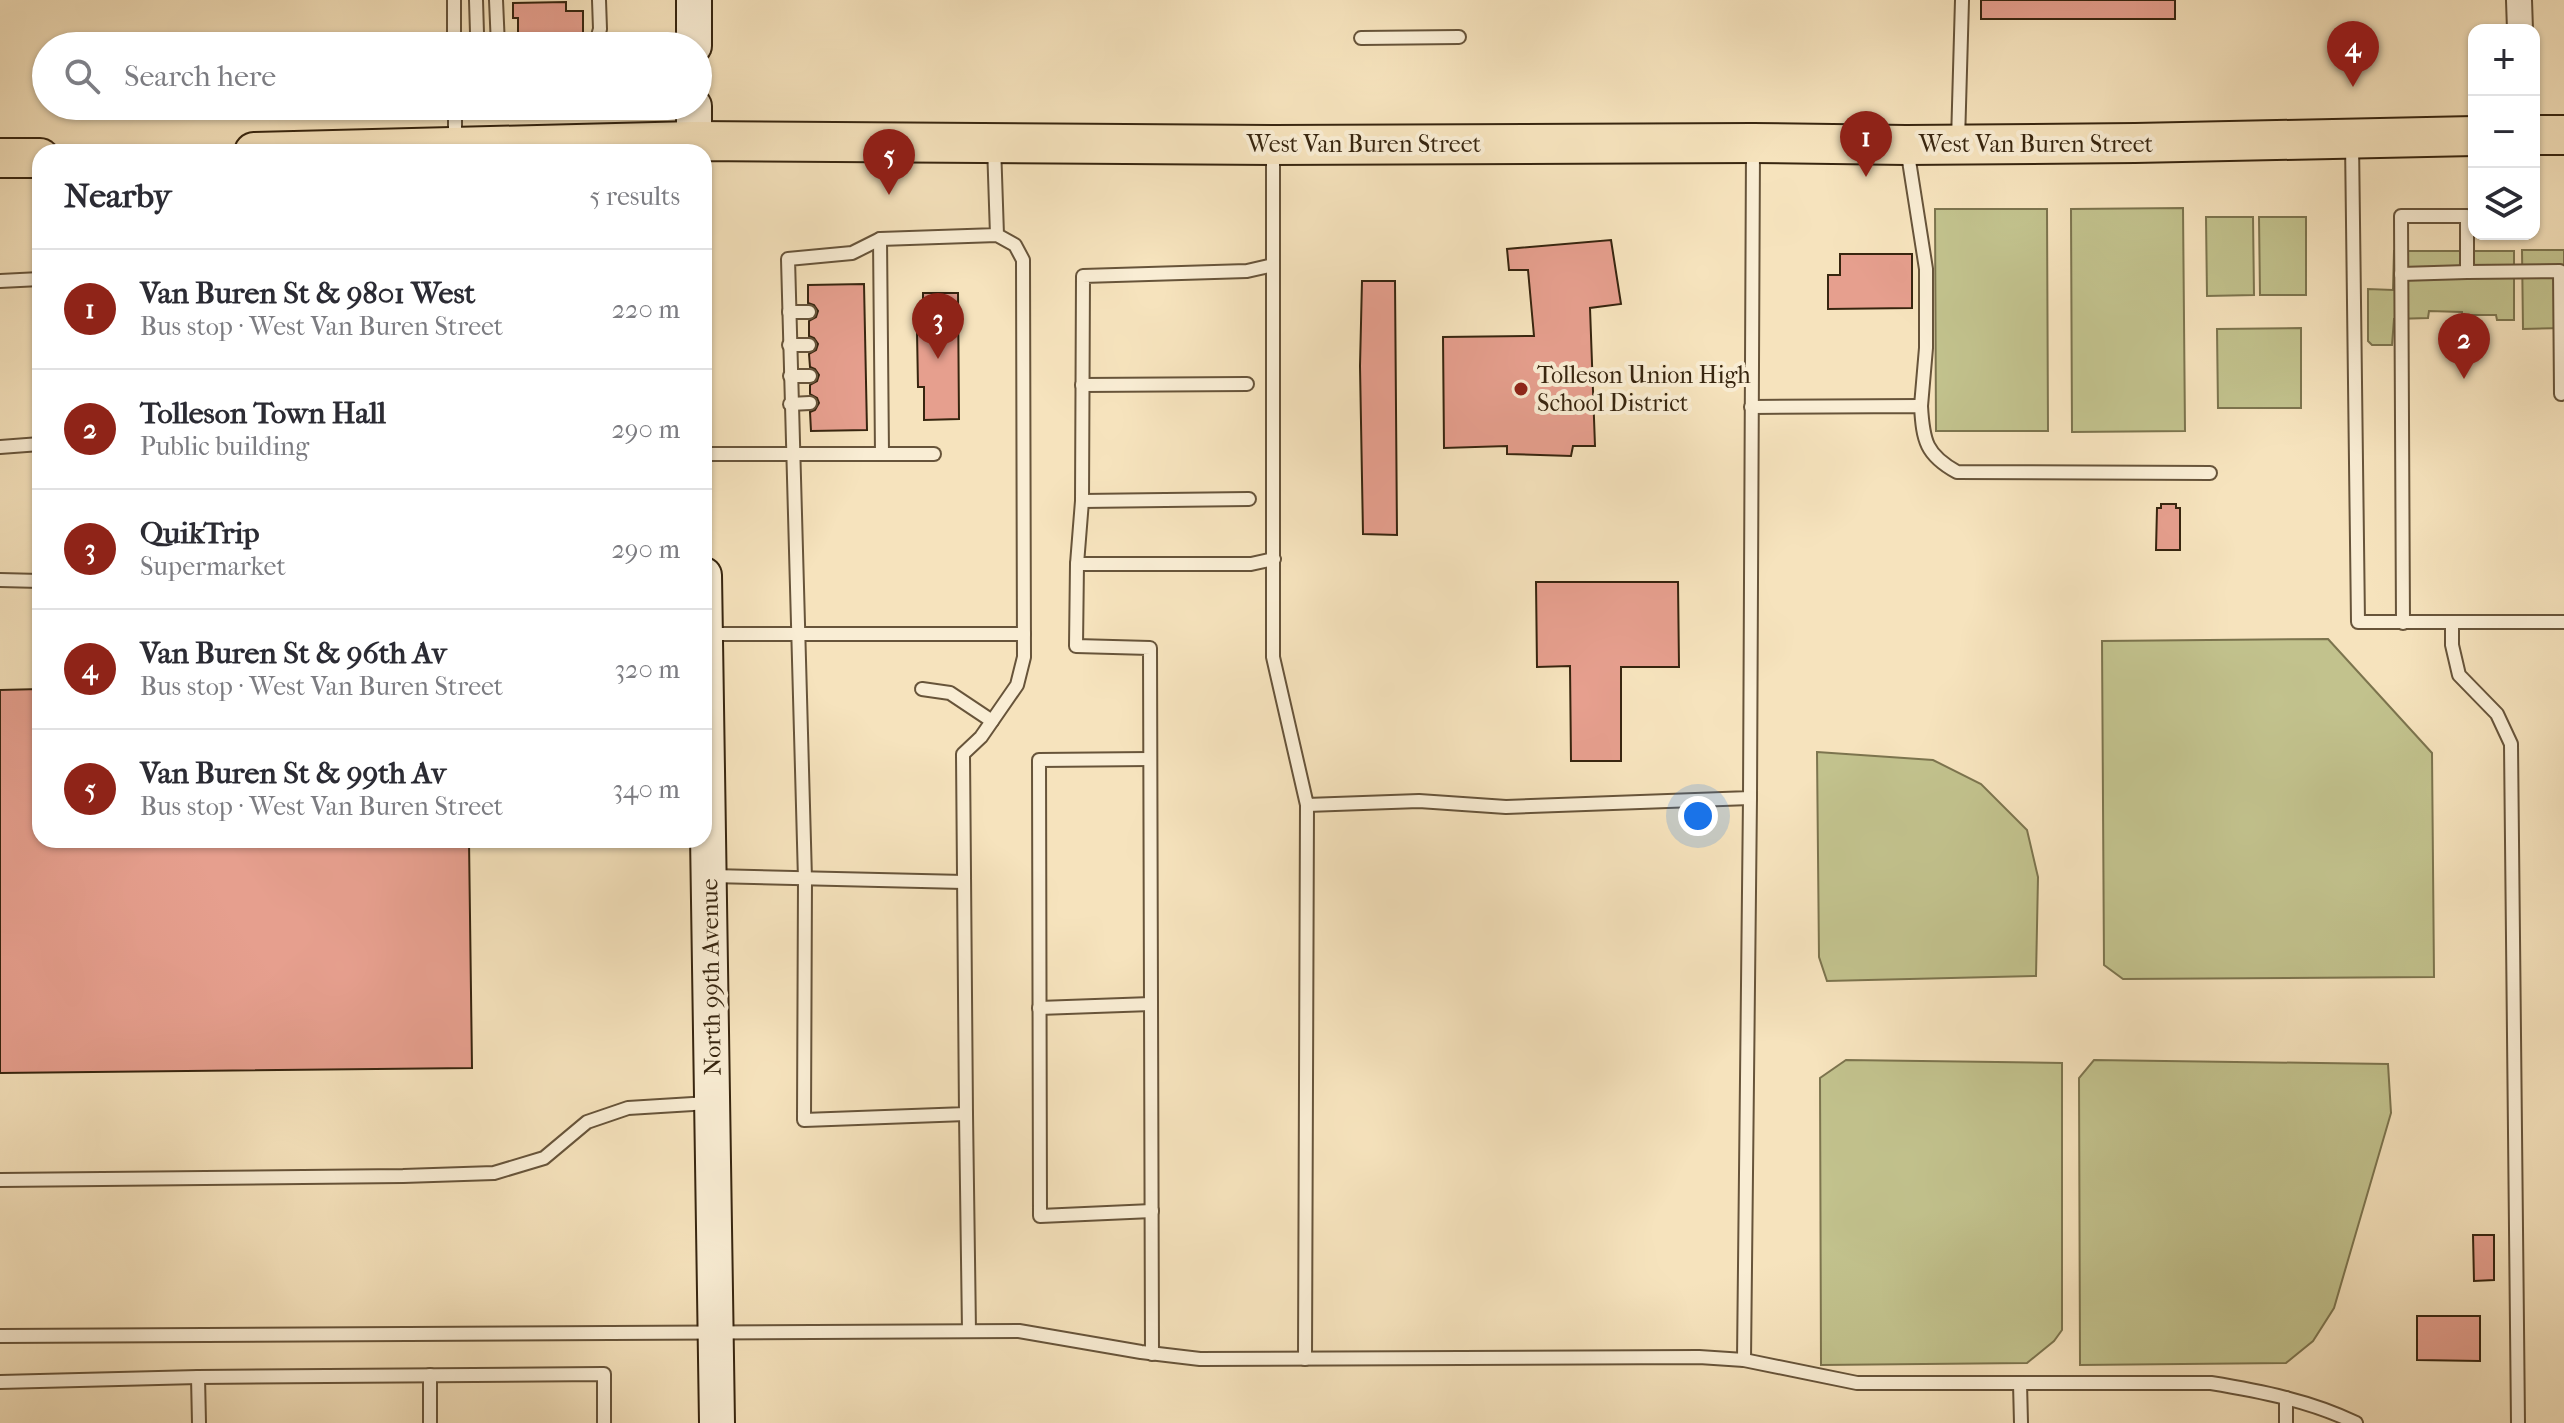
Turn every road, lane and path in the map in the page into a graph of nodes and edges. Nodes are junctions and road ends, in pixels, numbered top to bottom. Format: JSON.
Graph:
{"nodes":[{"id":1,"x":454,"y":0,"type":"edge"},
{"id":2,"x":476,"y":0,"type":"edge"},
{"id":3,"x":496,"y":0,"type":"edge"},
{"id":4,"x":599,"y":0,"type":"edge"},
{"id":5,"x":694,"y":0,"type":"edge"},
{"id":6,"x":1962,"y":0,"type":"edge"},
{"id":7,"x":2519,"y":0,"type":"edge"},
{"id":8,"x":2520,"y":24,"type":"edge"},
{"id":9,"x":454,"y":32,"type":"edge"},
{"id":10,"x":477,"y":32,"type":"edge"},
{"id":11,"x":497,"y":32,"type":"edge"},
{"id":12,"x":599,"y":32,"type":"edge"},
{"id":13,"x":694,"y":32,"type":"edge"},
{"id":14,"x":1459,"y":37,"type":"dead end"},
{"id":15,"x":1361,"y":38,"type":"dead end"},
{"id":16,"x":455,"y":120,"type":"edge"},
{"id":17,"x":694,"y":133,"type":"edge"},
{"id":18,"x":2540,"y":135,"type":"edge"},
{"id":19,"x":2564,"y":135,"type":"edge"},
{"id":20,"x":2468,"y":136,"type":"edge"},
{"id":21,"x":2352,"y":138,"type":"junction"},
{"id":22,"x":994,"y":142,"type":"junction"},
{"id":23,"x":1753,"y":143,"type":"junction"},
{"id":24,"x":455,"y":144,"type":"edge"},
{"id":25,"x":492,"y":144,"type":"edge"},
{"id":26,"x":1273,"y":145,"type":"junction"},
{"id":27,"x":1906,"y":145,"type":"junction"},
{"id":28,"x":1958,"y":145,"type":"junction"},
{"id":29,"x":0,"y":158,"type":"edge"},
{"id":30,"x":32,"y":158,"type":"edge"},
{"id":31,"x":997,"y":235,"type":"junction"},
{"id":32,"x":880,"y":239,"type":"junction"},
{"id":33,"x":1273,"y":265,"type":"junction"},
{"id":34,"x":2467,"y":272,"type":"junction"},
{"id":35,"x":2401,"y":274,"type":"junction"},
{"id":36,"x":32,"y":279,"type":"edge"},
{"id":37,"x":0,"y":281,"type":"edge"},
{"id":38,"x":865,"y":311,"type":"dead end"},
{"id":39,"x":881,"y":311,"type":"junction"},
{"id":40,"x":789,"y":312,"type":"junction"},
{"id":41,"x":809,"y":312,"type":"dead end"},
{"id":42,"x":789,"y":345,"type":"junction"},
{"id":43,"x":809,"y":345,"type":"dead end"},
{"id":44,"x":865,"y":345,"type":"dead end"},
{"id":45,"x":881,"y":345,"type":"junction"},
{"id":46,"x":790,"y":376,"type":"junction"},
{"id":47,"x":810,"y":376,"type":"dead end"},
{"id":48,"x":866,"y":376,"type":"dead end"},
{"id":49,"x":881,"y":376,"type":"junction"},
{"id":50,"x":1247,"y":384,"type":"dead end"},
{"id":51,"x":1082,"y":385,"type":"junction"},
{"id":52,"x":2561,"y":394,"type":"dead end"},
{"id":53,"x":866,"y":402,"type":"dead end"},
{"id":54,"x":882,"y":402,"type":"junction"},
{"id":55,"x":810,"y":403,"type":"dead end"},
{"id":56,"x":790,"y":404,"type":"junction"},
{"id":57,"x":1921,"y":406,"type":"junction"},
{"id":58,"x":1751,"y":407,"type":"junction"},
{"id":59,"x":32,"y":445,"type":"edge"},
{"id":60,"x":0,"y":447,"type":"edge"},
{"id":61,"x":712,"y":454,"type":"edge"},
{"id":62,"x":882,"y":454,"type":"junction"},
{"id":63,"x":934,"y":454,"type":"dead end"},
{"id":64,"x":791,"y":455,"type":"junction"},
{"id":65,"x":2210,"y":473,"type":"dead end"},
{"id":66,"x":1249,"y":499,"type":"dead end"},
{"id":67,"x":1082,"y":501,"type":"junction"},
{"id":68,"x":1274,"y":559,"type":"junction"},
{"id":69,"x":1077,"y":564,"type":"junction"},
{"id":70,"x":0,"y":580,"type":"edge"},
{"id":71,"x":32,"y":581,"type":"edge"},
{"id":72,"x":2564,"y":622,"type":"edge"},
{"id":73,"x":2403,"y":623,"type":"junction"},
{"id":74,"x":2452,"y":624,"type":"junction"},
{"id":75,"x":712,"y":634,"type":"edge"},
{"id":76,"x":798,"y":634,"type":"junction"},
{"id":77,"x":1024,"y":634,"type":"junction"},
{"id":78,"x":922,"y":689,"type":"dead end"},
{"id":79,"x":992,"y":721,"type":"junction"},
{"id":80,"x":1150,"y":759,"type":"junction"},
{"id":81,"x":1750,"y":798,"type":"junction"},
{"id":82,"x":1307,"y":805,"type":"junction"},
{"id":83,"x":709,"y":848,"type":"edge"},
{"id":84,"x":710,"y":876,"type":"junction"},
{"id":85,"x":805,"y":879,"type":"junction"},
{"id":86,"x":964,"y":882,"type":"junction"},
{"id":87,"x":1151,"y":1004,"type":"junction"},
{"id":88,"x":1039,"y":1008,"type":"junction"},
{"id":89,"x":712,"y":1103,"type":"junction"},
{"id":90,"x":966,"y":1114,"type":"junction"},
{"id":91,"x":0,"y":1180,"type":"edge"},
{"id":92,"x":1152,"y":1211,"type":"junction"},
{"id":93,"x":716,"y":1331,"type":"junction"},
{"id":94,"x":969,"y":1331,"type":"junction"},
{"id":95,"x":0,"y":1336,"type":"edge"},
{"id":96,"x":1152,"y":1354,"type":"junction"},
{"id":97,"x":1305,"y":1359,"type":"junction"},
{"id":98,"x":1744,"y":1360,"type":"junction"},
{"id":99,"x":430,"y":1375,"type":"junction"},
{"id":100,"x":198,"y":1377,"type":"junction"},
{"id":101,"x":0,"y":1382,"type":"edge"},
{"id":102,"x":2020,"y":1383,"type":"junction"},
{"id":103,"x":2286,"y":1398,"type":"junction"},
{"id":104,"x":199,"y":1423,"type":"edge"},
{"id":105,"x":430,"y":1423,"type":"edge"},
{"id":106,"x":604,"y":1423,"type":"edge"},
{"id":107,"x":717,"y":1423,"type":"edge"},
{"id":108,"x":2021,"y":1423,"type":"edge"},
{"id":109,"x":2286,"y":1423,"type":"edge"},
{"id":110,"x":2356,"y":1423,"type":"edge"},
{"id":111,"x":2518,"y":1423,"type":"edge"}],
"edges":[{"from":1,"to":9,"type":"lane"},
{"from":2,"to":10,"type":"lane"},
{"from":3,"to":11,"type":"lane"},
{"from":4,"to":12,"type":"lane"},
{"from":5,"to":13,"type":"main road"},
{"from":6,"to":28,"type":"lane"},
{"from":7,"to":8,"type":"street"},
{"from":14,"to":15,"type":"lane"},
{"from":16,"to":24,"type":"lane"},
{"from":17,"to":22,"type":"main road","name":"West Van Buren Street"},
{"from":17,"to":25,"type":"main road","name":"West Van Buren Street"},
{"from":18,"to":19,"type":"main road"},
{"from":20,"to":21,"type":"main road","name":"West Van Buren Street"},
{"from":21,"to":28,"type":"main road","name":"West Van Buren Street"},
{"from":21,"to":73,"type":"lane"},
{"from":22,"to":26,"type":"main road","name":"West Van Buren Street"},
{"from":22,"to":31,"type":"lane"},
{"from":23,"to":26,"type":"main road","name":"West Van Buren Street"},
{"from":23,"to":27,"type":"main road","name":"West Van Buren Street"},
{"from":23,"to":58,"type":"lane"},
{"from":26,"to":33,"type":"lane"},
{"from":27,"to":28,"type":"main road","name":"West Van Buren Street"},
{"from":27,"to":57,"type":"lane"},
{"from":29,"to":30,"type":"main road"},
{"from":31,"to":32,"type":"lane"},
{"from":31,"to":77,"type":"lane"},
{"from":32,"to":39,"type":"lane"},
{"from":32,"to":40,"type":"lane"},
{"from":33,"to":51,"type":"lane"},
{"from":33,"to":68,"type":"lane"},
{"from":34,"to":35,"type":"lane"},
{"from":34,"to":35,"type":"lane"},
{"from":34,"to":52,"type":"lane"},
{"from":35,"to":73,"type":"lane"},
{"from":36,"to":37,"type":"lane"},
{"from":38,"to":39,"type":"lane"},
{"from":39,"to":45,"type":"lane"},
{"from":40,"to":41,"type":"lane"},
{"from":40,"to":42,"type":"lane"},
{"from":42,"to":43,"type":"lane"},
{"from":42,"to":46,"type":"lane"},
{"from":44,"to":45,"type":"lane"},
{"from":45,"to":49,"type":"lane"},
{"from":46,"to":47,"type":"lane"},
{"from":46,"to":56,"type":"lane"},
{"from":48,"to":49,"type":"lane"},
{"from":49,"to":54,"type":"lane"},
{"from":50,"to":51,"type":"lane"},
{"from":51,"to":67,"type":"lane"},
{"from":53,"to":54,"type":"lane"},
{"from":54,"to":62,"type":"lane"},
{"from":55,"to":56,"type":"lane"},
{"from":56,"to":64,"type":"lane"},
{"from":57,"to":58,"type":"lane"},
{"from":57,"to":65,"type":"lane"},
{"from":58,"to":81,"type":"lane"},
{"from":59,"to":60,"type":"lane"},
{"from":61,"to":64,"type":"lane"},
{"from":62,"to":63,"type":"lane"},
{"from":62,"to":64,"type":"lane"},
{"from":64,"to":76,"type":"lane"},
{"from":66,"to":67,"type":"lane"},
{"from":67,"to":69,"type":"lane"},
{"from":68,"to":69,"type":"lane"},
{"from":68,"to":82,"type":"lane"},
{"from":69,"to":80,"type":"lane"},
{"from":70,"to":71,"type":"lane"},
{"from":72,"to":74,"type":"lane"},
{"from":73,"to":74,"type":"lane"},
{"from":74,"to":111,"type":"lane"},
{"from":75,"to":76,"type":"lane"},
{"from":76,"to":77,"type":"lane"},
{"from":76,"to":85,"type":"lane"},
{"from":77,"to":79,"type":"lane"},
{"from":78,"to":79,"type":"lane"},
{"from":79,"to":86,"type":"lane"},
{"from":80,"to":87,"type":"lane"},
{"from":80,"to":88,"type":"lane"},
{"from":81,"to":82,"type":"lane"},
{"from":81,"to":98,"type":"lane"},
{"from":82,"to":97,"type":"lane"},
{"from":83,"to":84,"type":"main road","name":"North 99th Avenue"},
{"from":84,"to":85,"type":"lane"},
{"from":84,"to":89,"type":"main road","name":"North 99th Avenue"},
{"from":85,"to":86,"type":"lane"},
{"from":85,"to":90,"type":"lane"},
{"from":86,"to":90,"type":"lane"},
{"from":87,"to":88,"type":"lane"},
{"from":87,"to":92,"type":"lane"},
{"from":88,"to":92,"type":"lane"},
{"from":89,"to":91,"type":"lane"},
{"from":89,"to":93,"type":"main road","name":"North 99th Avenue"},
{"from":90,"to":94,"type":"lane"},
{"from":92,"to":96,"type":"lane"},
{"from":93,"to":94,"type":"lane"},
{"from":93,"to":95,"type":"lane"},
{"from":93,"to":107,"type":"main road","name":"North 99th Avenue"},
{"from":94,"to":96,"type":"lane"},
{"from":96,"to":97,"type":"lane"},
{"from":97,"to":98,"type":"lane"},
{"from":98,"to":102,"type":"lane"},
{"from":99,"to":100,"type":"lane"},
{"from":99,"to":105,"type":"lane"},
{"from":99,"to":106,"type":"lane"},
{"from":100,"to":101,"type":"lane"},
{"from":100,"to":104,"type":"lane"},
{"from":102,"to":103,"type":"lane"},
{"from":102,"to":108,"type":"lane"},
{"from":103,"to":109,"type":"lane"},
{"from":103,"to":110,"type":"lane"}]}
